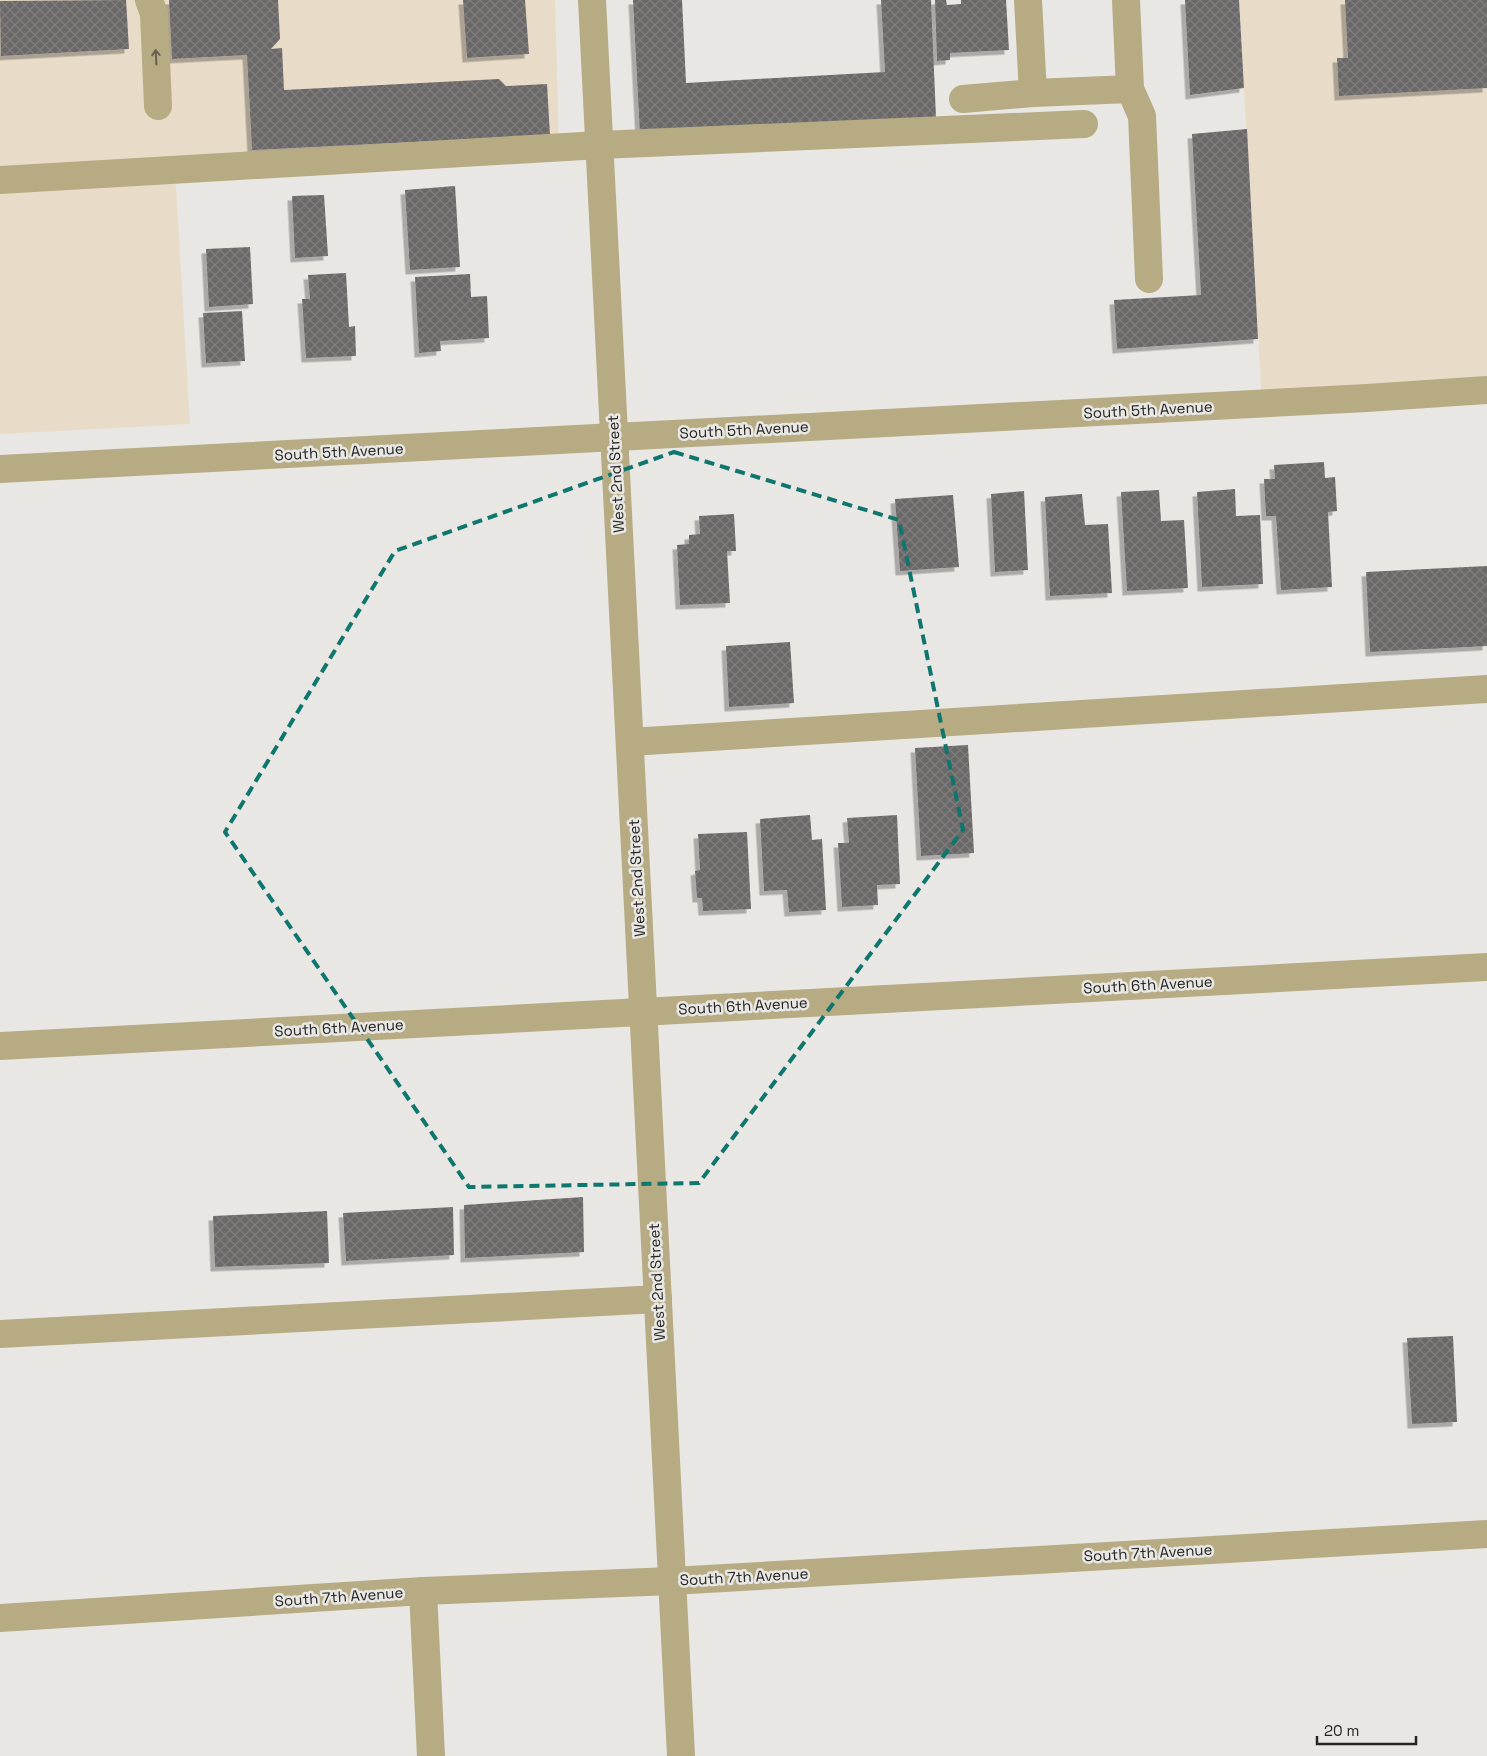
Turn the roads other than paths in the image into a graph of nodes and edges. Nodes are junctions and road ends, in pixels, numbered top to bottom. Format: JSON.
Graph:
{"nodes":[{"id":1,"x":149,"y":0,"type":"edge"},
{"id":2,"x":592,"y":0,"type":"edge"},
{"id":3,"x":1028,"y":0,"type":"edge"},
{"id":4,"x":1126,"y":0,"type":"edge"},
{"id":5,"x":1130,"y":89,"type":"junction"},
{"id":6,"x":1033,"y":93,"type":"junction"},
{"id":7,"x":963,"y":99,"type":"dead end"},
{"id":8,"x":158,"y":106,"type":"dead end"},
{"id":9,"x":1084,"y":124,"type":"dead end"},
{"id":10,"x":600,"y":145,"type":"junction"},
{"id":11,"x":0,"y":180,"type":"edge"},
{"id":12,"x":1149,"y":279,"type":"dead end"},
{"id":13,"x":1487,"y":390,"type":"edge"},
{"id":14,"x":614,"y":437,"type":"junction"},
{"id":15,"x":0,"y":469,"type":"edge"},
{"id":16,"x":1487,"y":689,"type":"edge"},
{"id":17,"x":630,"y":742,"type":"junction"},
{"id":18,"x":1487,"y":967,"type":"edge"},
{"id":19,"x":643,"y":1012,"type":"junction"},
{"id":20,"x":0,"y":1046,"type":"edge"},
{"id":21,"x":658,"y":1299,"type":"junction"},
{"id":22,"x":0,"y":1334,"type":"edge"},
{"id":23,"x":1487,"y":1534,"type":"edge"},
{"id":24,"x":672,"y":1581,"type":"junction"},
{"id":25,"x":423,"y":1591,"type":"junction"},
{"id":26,"x":0,"y":1618,"type":"edge"},
{"id":27,"x":431,"y":1756,"type":"edge"},
{"id":28,"x":681,"y":1756,"type":"edge"}],
"edges":[{"from":8,"to":1,"type":"street","one_way":true},
{"from":2,"to":10,"type":"street","name":"West 2nd Street"},
{"from":3,"to":6,"type":"street"},
{"from":4,"to":5,"type":"street"},
{"from":5,"to":6,"type":"street"},
{"from":5,"to":12,"type":"street"},
{"from":6,"to":7,"type":"street"},
{"from":9,"to":10,"type":"street"},
{"from":10,"to":11,"type":"street"},
{"from":10,"to":14,"type":"street","name":"West 2nd Street"},
{"from":13,"to":14,"type":"street","name":"South 5th Avenue"},
{"from":14,"to":15,"type":"street","name":"South 5th Avenue"},
{"from":14,"to":17,"type":"street","name":"West 2nd Street"},
{"from":16,"to":17,"type":"street"},
{"from":17,"to":19,"type":"street","name":"West 2nd Street"},
{"from":18,"to":19,"type":"street","name":"South 6th Avenue"},
{"from":19,"to":20,"type":"street","name":"South 6th Avenue"},
{"from":19,"to":21,"type":"street","name":"West 2nd Street"},
{"from":21,"to":22,"type":"street"},
{"from":21,"to":24,"type":"street","name":"West 2nd Street"},
{"from":23,"to":24,"type":"street","name":"South 7th Avenue"},
{"from":24,"to":25,"type":"street","name":"South 7th Avenue"},
{"from":24,"to":28,"type":"street","name":"West 2nd Street"},
{"from":25,"to":26,"type":"street","name":"South 7th Avenue"},
{"from":25,"to":27,"type":"street"}]}
